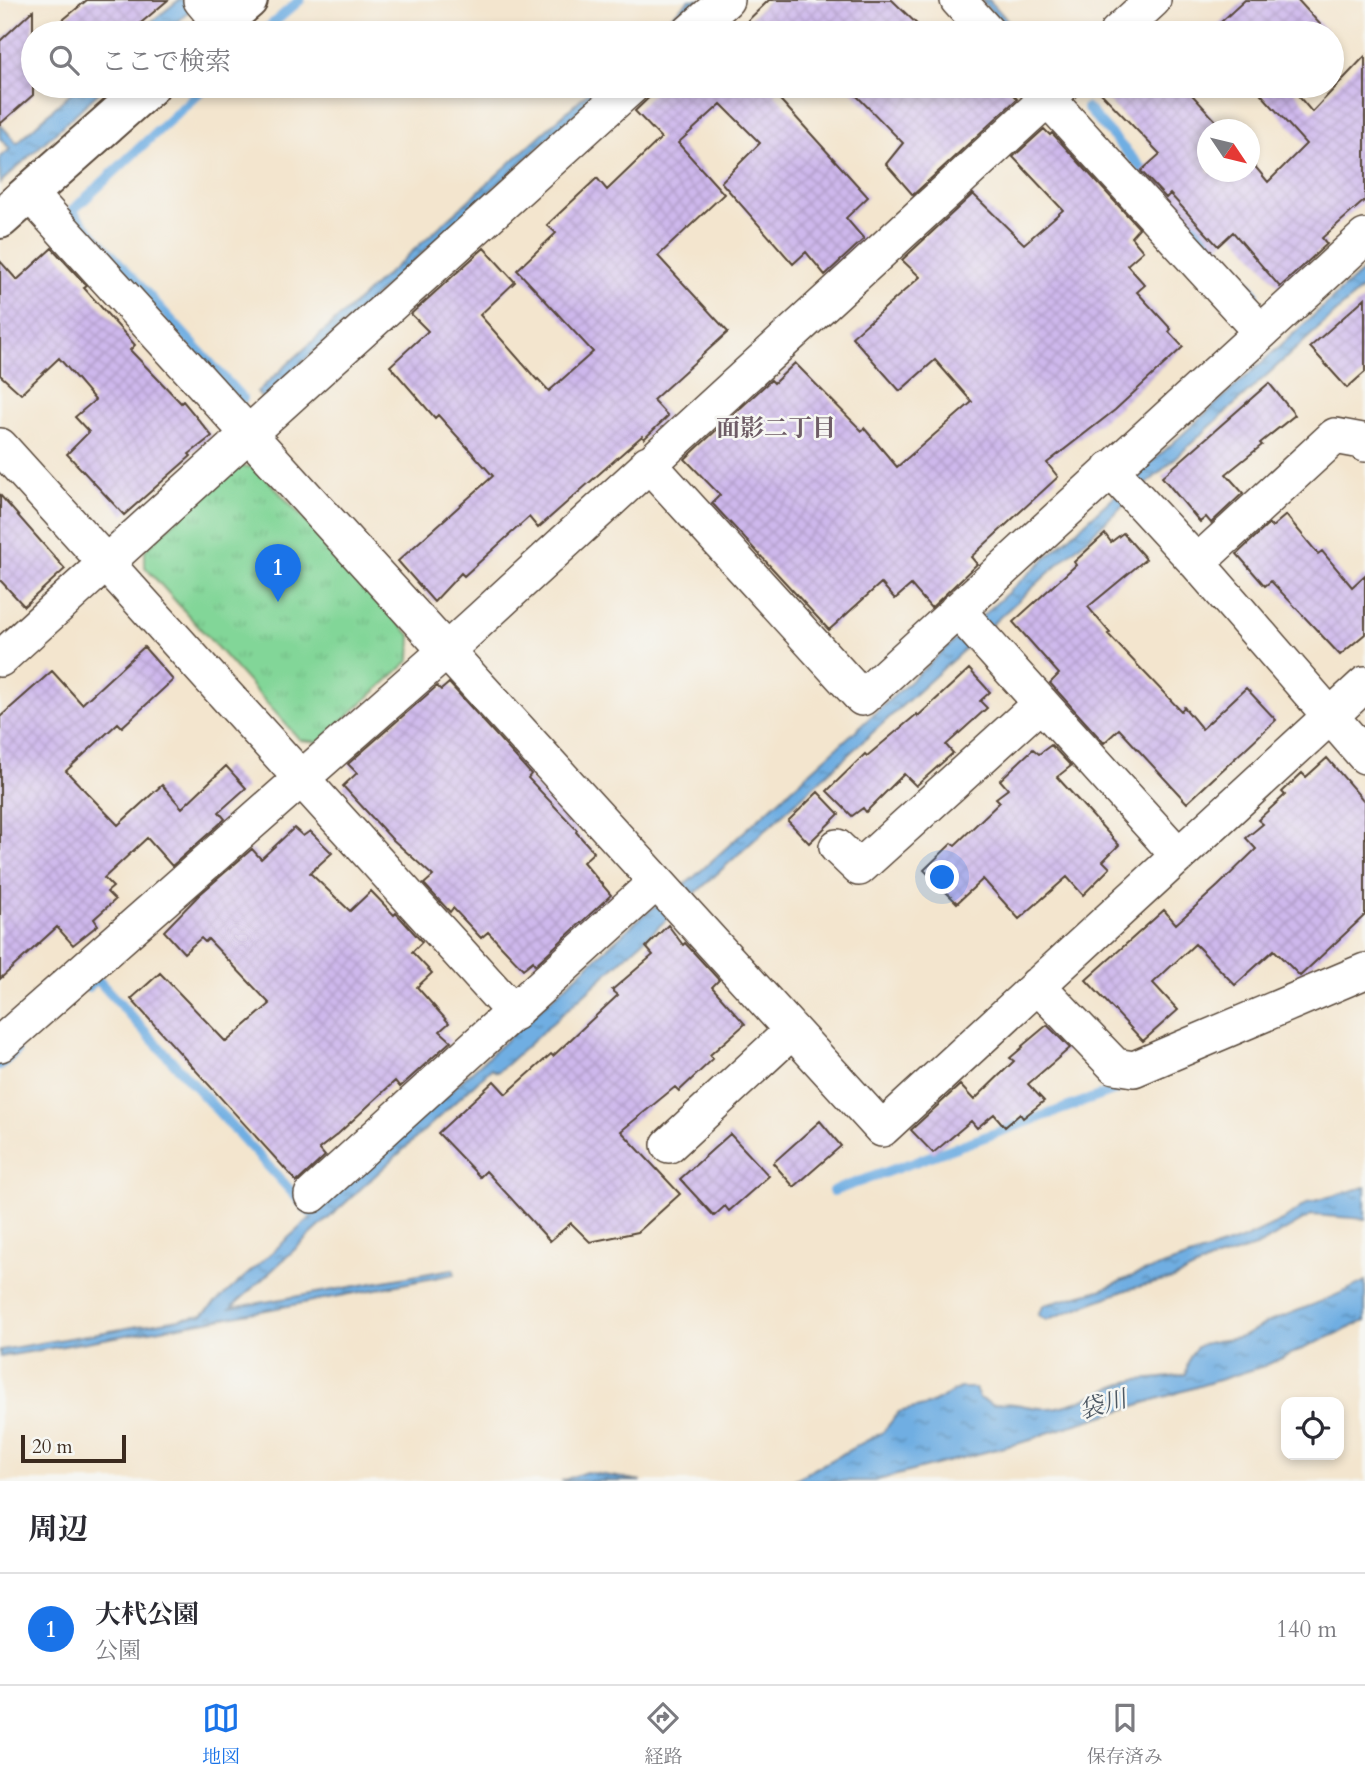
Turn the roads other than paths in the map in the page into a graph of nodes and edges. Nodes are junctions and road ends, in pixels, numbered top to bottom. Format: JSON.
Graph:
{"nodes":[{"id":1,"x":726,"y":0,"type":"edge"},
{"id":2,"x":958,"y":0,"type":"edge"},
{"id":3,"x":1153,"y":0,"type":"edge"},
{"id":4,"x":702,"y":21,"type":"edge"},
{"id":5,"x":977,"y":21,"type":"edge"},
{"id":6,"x":1130,"y":21,"type":"edge"},
{"id":7,"x":136,"y":98,"type":"edge"},
{"id":8,"x":619,"y":98,"type":"edge"},
{"id":9,"x":1039,"y":98,"type":"edge"},
{"id":10,"x":1055,"y":98,"type":"edge"},
{"id":11,"x":29,"y":193,"type":"junction"},
{"id":12,"x":0,"y":219,"type":"edge"},
{"id":13,"x":1365,"y":237,"type":"edge"},
{"id":14,"x":1260,"y":331,"type":"junction"},
{"id":15,"x":250,"y":433,"type":"junction"},
{"id":16,"x":1365,"y":444,"type":"edge"},
{"id":17,"x":0,"y":446,"type":"edge"},
{"id":18,"x":649,"y":463,"type":"junction"},
{"id":19,"x":1110,"y":469,"type":"junction"},
{"id":20,"x":107,"y":561,"type":"junction"},
{"id":21,"x":1197,"y":563,"type":"junction"},
{"id":22,"x":957,"y":610,"type":"junction"},
{"id":23,"x":445,"y":652,"type":"junction"},
{"id":24,"x":0,"y":659,"type":"edge"},
{"id":25,"x":1365,"y":684,"type":"edge"},
{"id":26,"x":1041,"y":703,"type":"junction"},
{"id":27,"x":1330,"y":717,"type":"junction"},
{"id":28,"x":1365,"y":756,"type":"edge"},
{"id":29,"x":301,"y":778,"type":"junction"},
{"id":30,"x":837,"y":847,"type":"dead end"},
{"id":31,"x":1178,"y":855,"type":"junction"},
{"id":32,"x":656,"y":882,"type":"junction"},
{"id":33,"x":1365,"y":971,"type":"edge"},
{"id":34,"x":1037,"y":985,"type":"junction"},
{"id":35,"x":514,"y":1013,"type":"junction"},
{"id":36,"x":792,"y":1031,"type":"junction"},
{"id":37,"x":0,"y":1044,"type":"edge"},
{"id":38,"x":669,"y":1145,"type":"dead end"},
{"id":39,"x":312,"y":1195,"type":"dead end"}],
"edges":[{"from":1,"to":4,"type":"street"},
{"from":2,"to":5,"type":"street"},
{"from":3,"to":6,"type":"street"},
{"from":7,"to":11,"type":"street"},
{"from":8,"to":15,"type":"street"},
{"from":9,"to":18,"type":"street"},
{"from":10,"to":14,"type":"street"},
{"from":11,"to":12,"type":"street"},
{"from":11,"to":15,"type":"street"},
{"from":13,"to":14,"type":"street"},
{"from":14,"to":19,"type":"street"},
{"from":15,"to":20,"type":"street"},
{"from":15,"to":23,"type":"street"},
{"from":16,"to":21,"type":"street"},
{"from":17,"to":20,"type":"street"},
{"from":18,"to":22,"type":"street"},
{"from":18,"to":23,"type":"street"},
{"from":19,"to":21,"type":"street"},
{"from":19,"to":22,"type":"street"},
{"from":20,"to":24,"type":"street"},
{"from":20,"to":29,"type":"street"},
{"from":21,"to":27,"type":"street"},
{"from":22,"to":26,"type":"street"},
{"from":23,"to":29,"type":"street"},
{"from":23,"to":32,"type":"street"},
{"from":25,"to":27,"type":"street"},
{"from":26,"to":30,"type":"street"},
{"from":26,"to":31,"type":"street"},
{"from":27,"to":28,"type":"street"},
{"from":27,"to":31,"type":"street"},
{"from":29,"to":35,"type":"street"},
{"from":29,"to":37,"type":"street"},
{"from":31,"to":34,"type":"street"},
{"from":32,"to":35,"type":"street"},
{"from":32,"to":36,"type":"street"},
{"from":33,"to":34,"type":"street"},
{"from":34,"to":36,"type":"street"},
{"from":35,"to":39,"type":"street"},
{"from":36,"to":38,"type":"street"}]}
